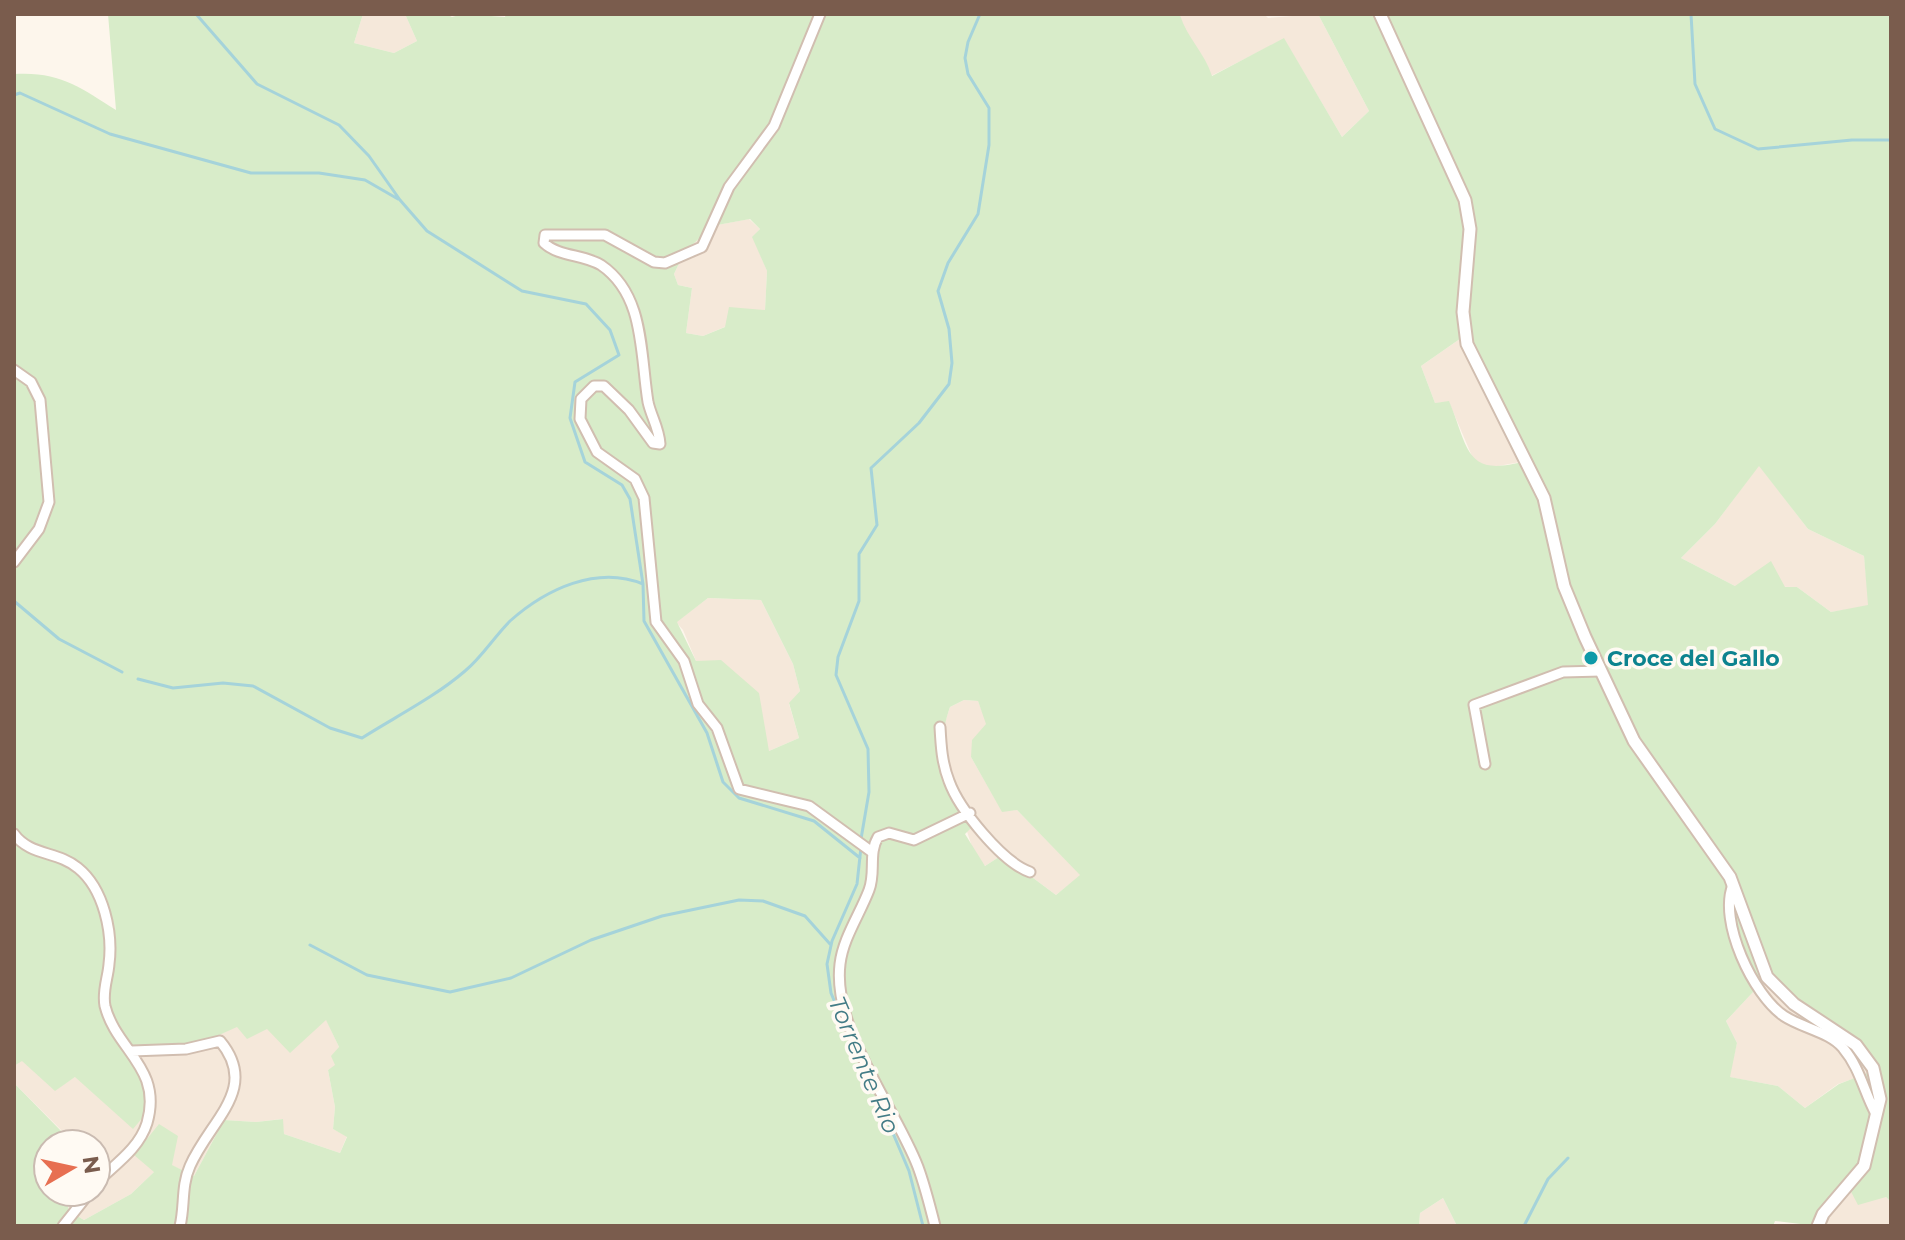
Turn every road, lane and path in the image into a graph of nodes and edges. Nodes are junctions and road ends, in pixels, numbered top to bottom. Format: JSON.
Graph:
{"nodes":[{"id":1,"x":820,"y":14,"type":"edge"},
{"id":2,"x":1380,"y":14,"type":"edge"},
{"id":3,"x":14,"y":370,"type":"edge"},
{"id":4,"x":14,"y":562,"type":"edge"},
{"id":5,"x":1601,"y":671,"type":"junction"},
{"id":6,"x":940,"y":727,"type":"dead end"},
{"id":7,"x":1485,"y":764,"type":"dead end"},
{"id":8,"x":970,"y":813,"type":"junction"},
{"id":9,"x":14,"y":834,"type":"edge"},
{"id":10,"x":869,"y":851,"type":"junction"},
{"id":11,"x":1030,"y":872,"type":"dead end"},
{"id":12,"x":1733,"y":885,"type":"junction"},
{"id":13,"x":132,"y":1051,"type":"junction"},
{"id":14,"x":1876,"y":1114,"type":"junction"},
{"id":15,"x":112,"y":1168,"type":"edge"},
{"id":16,"x":77,"y":1208,"type":"edge"},
{"id":17,"x":63,"y":1226,"type":"edge"},
{"id":18,"x":180,"y":1226,"type":"edge"},
{"id":19,"x":935,"y":1226,"type":"edge"},
{"id":20,"x":1818,"y":1226,"type":"edge"}],
"edges":[{"from":1,"to":10,"type":"street"},
{"from":2,"to":5,"type":"street"},
{"from":3,"to":4,"type":"street"},
{"from":5,"to":7,"type":"street"},
{"from":5,"to":12,"type":"street"},
{"from":6,"to":8,"type":"street"},
{"from":8,"to":10,"type":"street"},
{"from":8,"to":11,"type":"street"},
{"from":9,"to":13,"type":"street"},
{"from":10,"to":19,"type":"street"},
{"from":12,"to":14,"type":"street"},
{"from":12,"to":14,"type":"street"},
{"from":13,"to":15,"type":"street"},
{"from":13,"to":18,"type":"street"},
{"from":14,"to":20,"type":"street"},
{"from":16,"to":17,"type":"street"}]}
